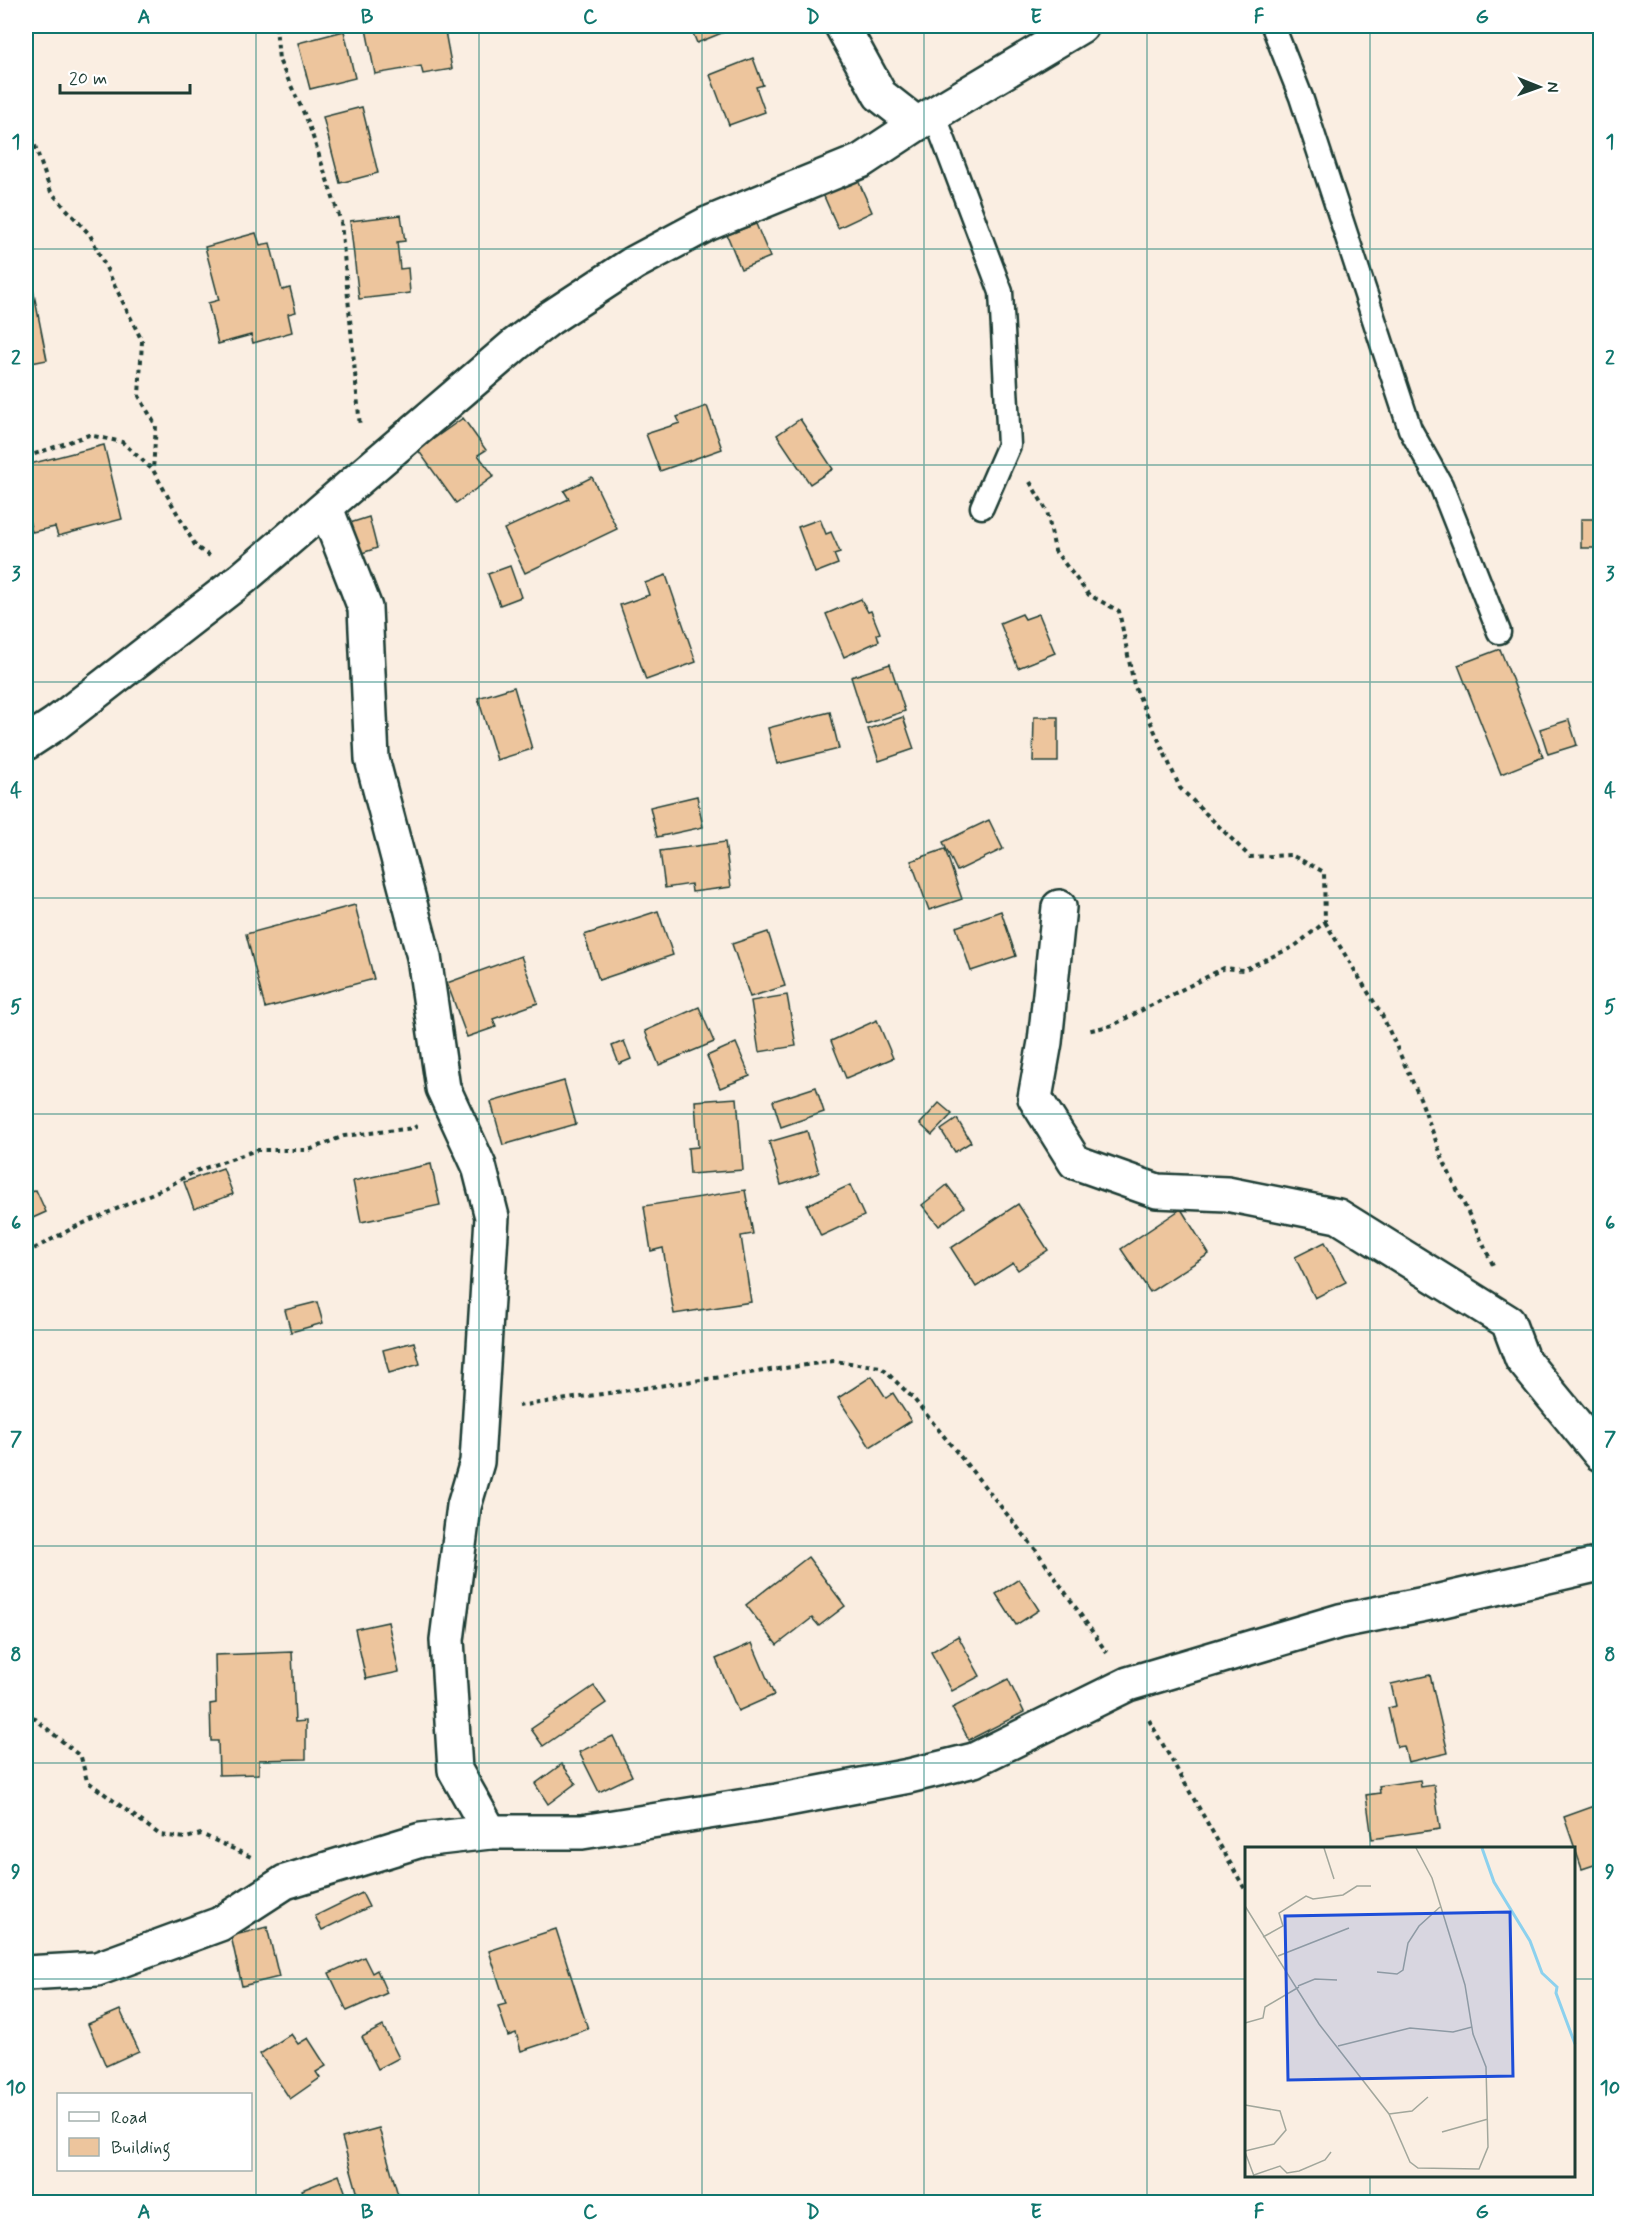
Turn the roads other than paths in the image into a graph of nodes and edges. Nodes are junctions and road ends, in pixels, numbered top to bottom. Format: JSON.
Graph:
{"nodes":[{"id":1,"x":842,"y":26,"type":"edge"},
{"id":2,"x":1081,"y":26,"type":"edge"},
{"id":3,"x":1274,"y":26,"type":"edge"},
{"id":4,"x":925,"y":119,"type":"junction"},
{"id":5,"x":982,"y":507,"type":"dead end"},
{"id":6,"x":326,"y":508,"type":"junction"},
{"id":7,"x":1499,"y":632,"type":"dead end"},
{"id":8,"x":26,"y":743,"type":"edge"},
{"id":9,"x":1059,"y":907,"type":"dead end"},
{"id":10,"x":1600,"y":1454,"type":"edge"},
{"id":11,"x":1600,"y":1564,"type":"edge"},
{"id":12,"x":490,"y":1832,"type":"junction"},
{"id":13,"x":26,"y":1973,"type":"edge"}],
"edges":[{"from":1,"to":4,"type":"street"},
{"from":2,"to":4,"type":"street"},
{"from":3,"to":7,"type":"lane"},
{"from":4,"to":5,"type":"lane"},
{"from":4,"to":6,"type":"street"},
{"from":6,"to":8,"type":"street"},
{"from":6,"to":12,"type":"street"},
{"from":9,"to":10,"type":"street"},
{"from":11,"to":12,"type":"street"},
{"from":12,"to":13,"type":"street"}]}
